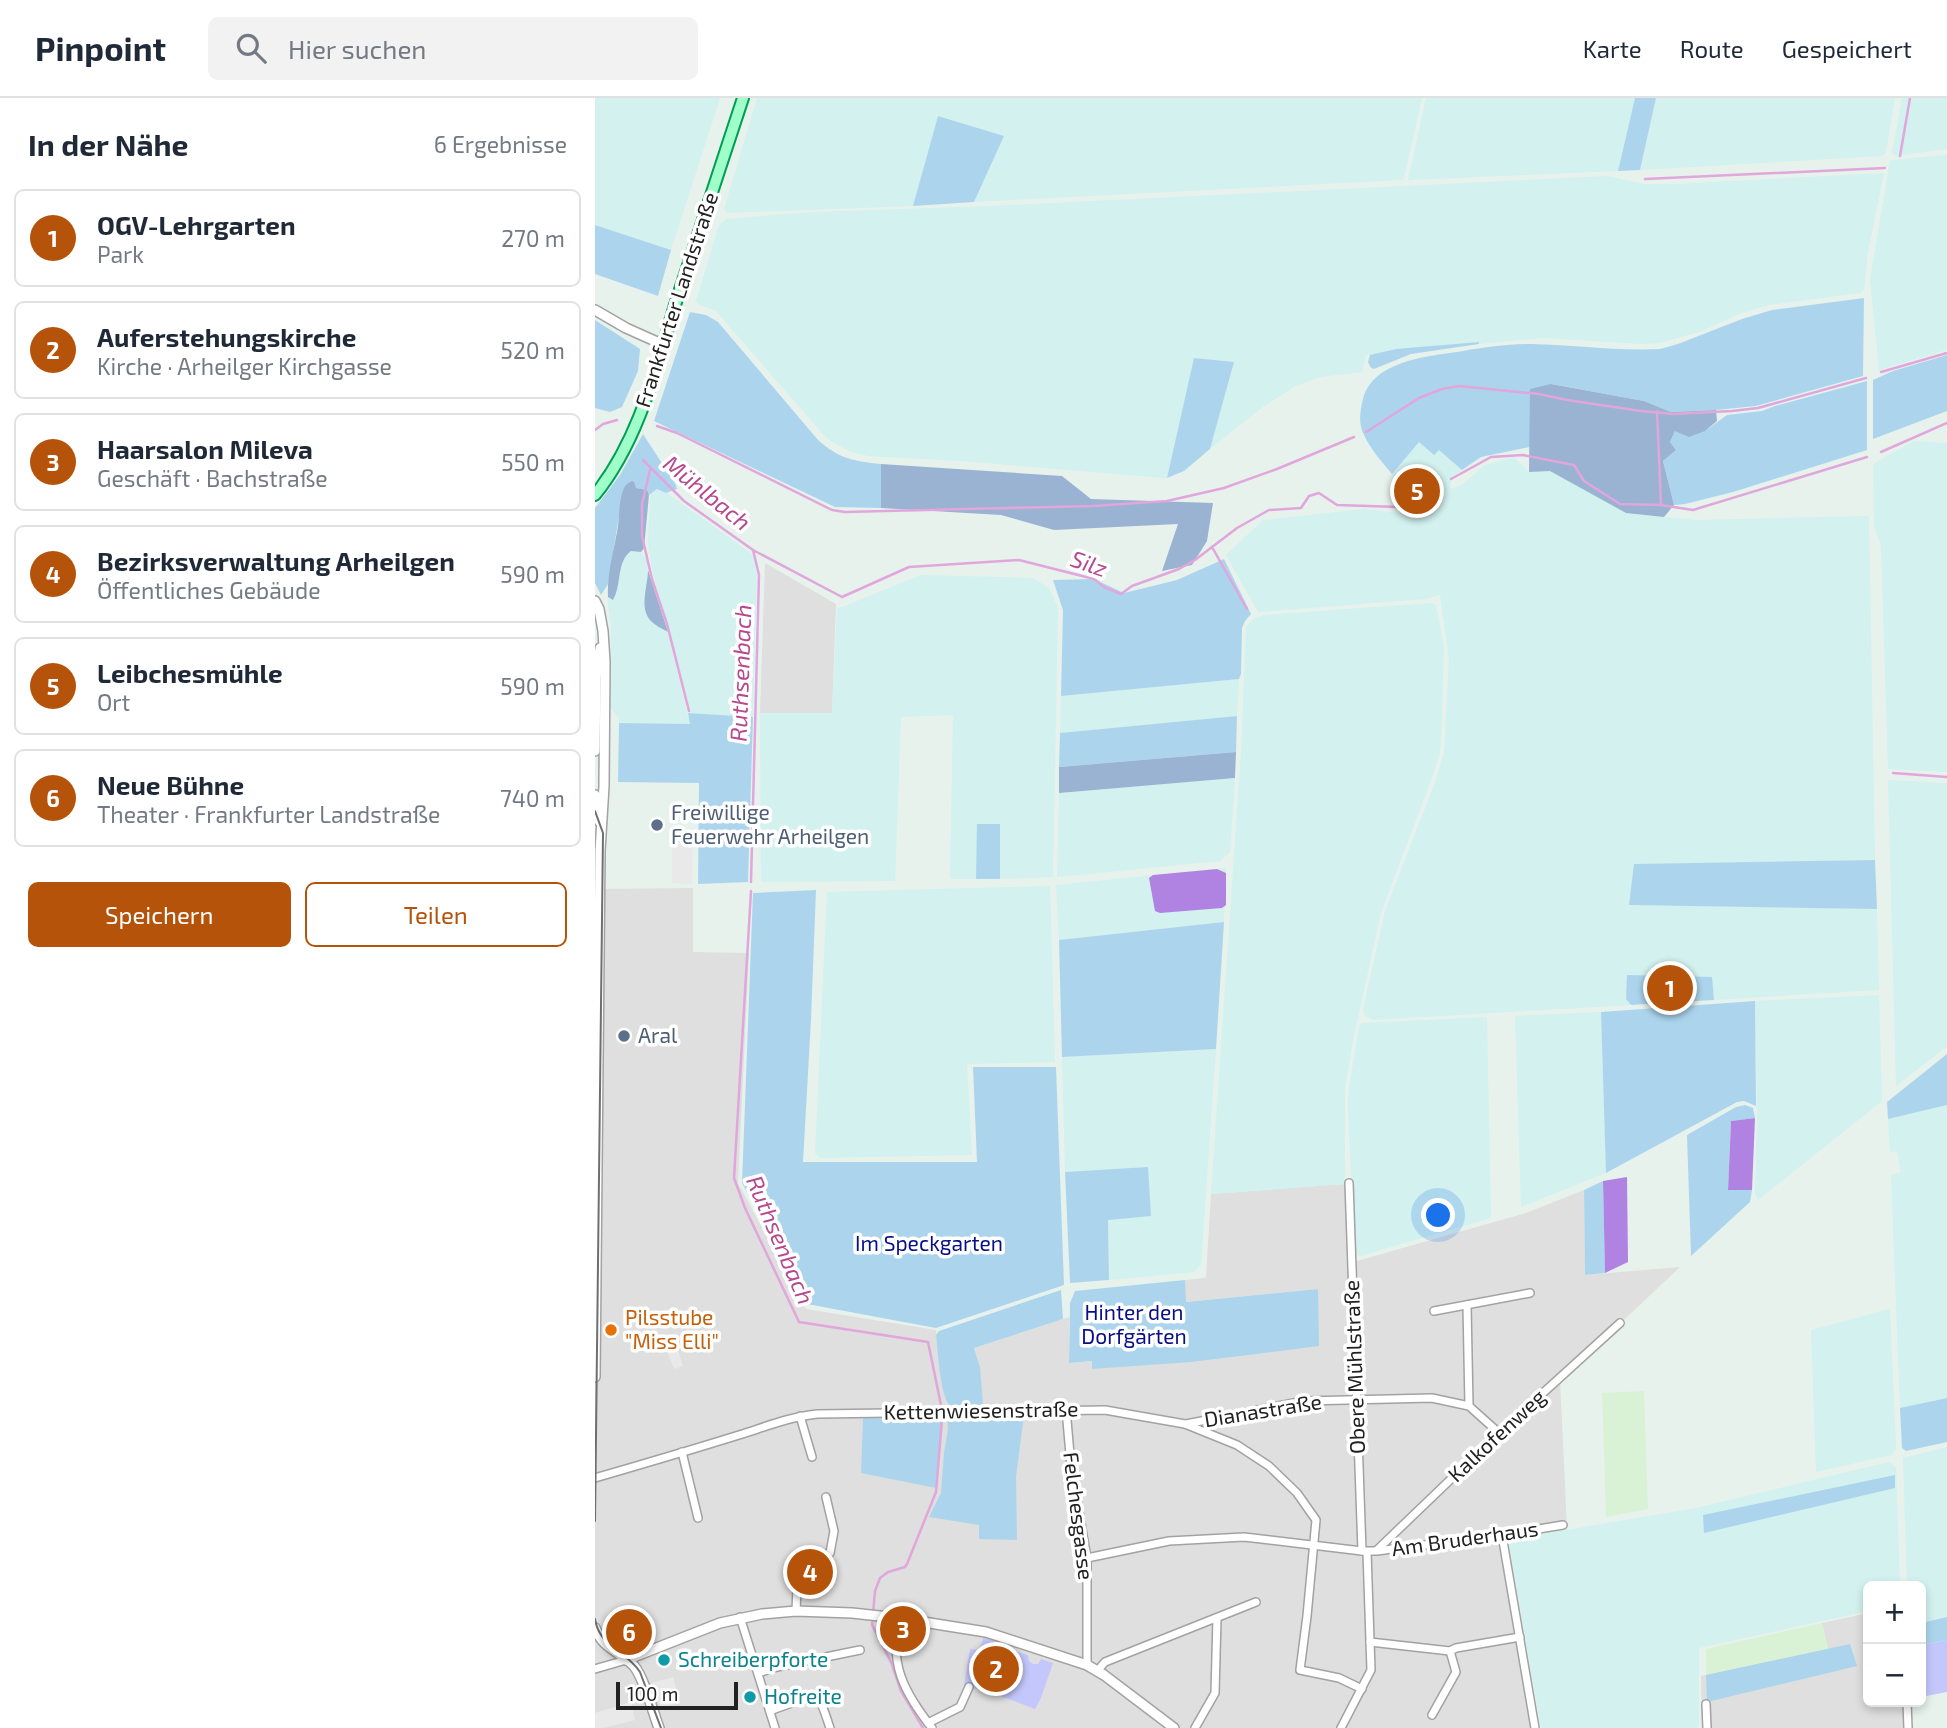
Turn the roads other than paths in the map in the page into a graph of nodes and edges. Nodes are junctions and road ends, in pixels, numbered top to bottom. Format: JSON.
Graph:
{"nodes":[{"id":1,"x":743,"y":98,"type":"edge"},
{"id":2,"x":595,"y":310,"type":"edge"},
{"id":3,"x":664,"y":345,"type":"junction"},
{"id":4,"x":595,"y":495,"type":"edge"},
{"id":5,"x":595,"y":601,"type":"edge"},
{"id":6,"x":600,"y":618,"type":"junction"},
{"id":7,"x":595,"y":751,"type":"edge"},
{"id":8,"x":595,"y":795,"type":"edge"},
{"id":9,"x":601,"y":834,"type":"junction"},
{"id":10,"x":597,"y":1001,"type":"edge"},
{"id":11,"x":1349,"y":1183,"type":"dead end"},
{"id":12,"x":1530,"y":1293,"type":"dead end"},
{"id":13,"x":1467,"y":1305,"type":"junction"},
{"id":14,"x":1434,"y":1311,"type":"dead end"},
{"id":15,"x":1620,"y":1323,"type":"dead end"},
{"id":16,"x":595,"y":1377,"type":"edge"},
{"id":17,"x":1357,"y":1398,"type":"junction"},
{"id":18,"x":1469,"y":1406,"type":"junction"},
{"id":19,"x":1066,"y":1409,"type":"junction"},
{"id":20,"x":800,"y":1416,"type":"junction"},
{"id":21,"x":1185,"y":1424,"type":"junction"},
{"id":22,"x":1499,"y":1433,"type":"junction"},
{"id":23,"x":682,"y":1452,"type":"junction"},
{"id":24,"x":812,"y":1457,"type":"dead end"},
{"id":25,"x":595,"y":1478,"type":"edge"},
{"id":26,"x":826,"y":1497,"type":"dead end"},
{"id":27,"x":698,"y":1518,"type":"dead end"},
{"id":28,"x":1563,"y":1525,"type":"dead end"},
{"id":29,"x":1502,"y":1535,"type":"junction"},
{"id":30,"x":1313,"y":1545,"type":"junction"},
{"id":31,"x":1365,"y":1551,"type":"junction"},
{"id":32,"x":1377,"y":1551,"type":"junction"},
{"id":33,"x":1087,"y":1558,"type":"junction"},
{"id":34,"x":1256,"y":1602,"type":"dead end"},
{"id":35,"x":796,"y":1611,"type":"junction"},
{"id":36,"x":740,"y":1617,"type":"junction"},
{"id":37,"x":898,"y":1618,"type":"junction"},
{"id":38,"x":1217,"y":1618,"type":"junction"},
{"id":39,"x":595,"y":1628,"type":"edge"},
{"id":40,"x":1520,"y":1637,"type":"junction"},
{"id":41,"x":1370,"y":1642,"type":"junction"},
{"id":42,"x":860,"y":1650,"type":"dead end"},
{"id":43,"x":1450,"y":1651,"type":"junction"},
{"id":44,"x":626,"y":1660,"type":"junction"},
{"id":45,"x":1087,"y":1665,"type":"junction"},
{"id":46,"x":595,"y":1669,"type":"edge"},
{"id":47,"x":1098,"y":1670,"type":"junction"},
{"id":48,"x":758,"y":1673,"type":"junction"},
{"id":49,"x":969,"y":1686,"type":"dead end"},
{"id":50,"x":1361,"y":1689,"type":"junction"},
{"id":51,"x":1706,"y":1704,"type":"dead end"},
{"id":52,"x":1907,"y":1707,"type":"edge"},
{"id":53,"x":770,"y":1711,"type":"junction"},
{"id":54,"x":1432,"y":1715,"type":"dead end"},
{"id":55,"x":930,"y":1726,"type":"edge"},
{"id":56,"x":659,"y":1728,"type":"edge"},
{"id":57,"x":775,"y":1728,"type":"edge"},
{"id":58,"x":830,"y":1728,"type":"edge"},
{"id":59,"x":1174,"y":1728,"type":"edge"},
{"id":60,"x":1195,"y":1728,"type":"edge"},
{"id":61,"x":1341,"y":1728,"type":"edge"},
{"id":62,"x":1535,"y":1728,"type":"edge"},
{"id":63,"x":1707,"y":1728,"type":"edge"},
{"id":64,"x":1908,"y":1728,"type":"edge"}],
"edges":[{"from":1,"to":3,"type":"main road","name":"Frankfurter Landstraße"},
{"from":2,"to":3,"type":"street"},
{"from":3,"to":4,"type":"main road","name":"Frankfurter Landstraße"},
{"from":5,"to":6,"type":"street"},
{"from":6,"to":7,"type":"street"},
{"from":6,"to":9,"type":"street"},
{"from":8,"to":9,"type":"street"},
{"from":9,"to":10,"type":"street"},
{"from":10,"to":16,"type":"street"},
{"from":11,"to":17,"type":"street","name":"Obere Mühlstraße"},
{"from":12,"to":13,"type":"street"},
{"from":13,"to":14,"type":"street"},
{"from":13,"to":18,"type":"street"},
{"from":15,"to":22,"type":"street","name":"Kalkofenweg"},
{"from":17,"to":18,"type":"street","name":"Dianastraße"},
{"from":17,"to":21,"type":"street","name":"Dianastraße"},
{"from":17,"to":31,"type":"street","name":"Obere Mühlstraße"},
{"from":18,"to":22,"type":"street"},
{"from":19,"to":20,"type":"street","name":"Kettenwiesenstraße"},
{"from":19,"to":21,"type":"street","name":"Kettenwiesenstraße"},
{"from":19,"to":33,"type":"street","name":"Felchesgasse"},
{"from":20,"to":23,"type":"street","name":"Kettenwiesenstraße"},
{"from":20,"to":24,"type":"street"},
{"from":21,"to":30,"type":"street","name":"Kettenwiesenstraße"},
{"from":22,"to":32,"type":"street","name":"Kalkofenweg"},
{"from":23,"to":25,"type":"street","name":"Kettenwiesenstraße"},
{"from":23,"to":27,"type":"street"},
{"from":26,"to":35,"type":"street"},
{"from":28,"to":29,"type":"street","name":"Am Bruderhaus"},
{"from":29,"to":32,"type":"street","name":"Am Bruderhaus"},
{"from":29,"to":40,"type":"street"},
{"from":30,"to":31,"type":"street","name":"Am Bruderhaus"},
{"from":30,"to":33,"type":"street","name":"Am Bruderhaus"},
{"from":30,"to":50,"type":"street","name":"Kettenwiesenstraße"},
{"from":31,"to":32,"type":"street","name":"Am Bruderhaus"},
{"from":31,"to":41,"type":"street","name":"Obere Mühlstraße"},
{"from":33,"to":45,"type":"street","name":"Felchesgasse"},
{"from":34,"to":38,"type":"street"},
{"from":35,"to":36,"type":"street"},
{"from":35,"to":37,"type":"street"},
{"from":36,"to":44,"type":"street"},
{"from":36,"to":48,"type":"street"},
{"from":37,"to":45,"type":"street"},
{"from":37,"to":55,"type":"street"},
{"from":38,"to":47,"type":"street"},
{"from":38,"to":60,"type":"street"},
{"from":39,"to":44,"type":"street"},
{"from":40,"to":43,"type":"street"},
{"from":40,"to":62,"type":"street"},
{"from":41,"to":43,"type":"street"},
{"from":41,"to":50,"type":"street","name":"Obere Mühlstraße"},
{"from":42,"to":48,"type":"street"},
{"from":43,"to":54,"type":"street"},
{"from":44,"to":46,"type":"street"},
{"from":44,"to":56,"type":"street"},
{"from":45,"to":47,"type":"street"},
{"from":47,"to":59,"type":"street"},
{"from":48,"to":53,"type":"street"},
{"from":49,"to":55,"type":"street"},
{"from":50,"to":61,"type":"street","name":"Obere Mühlstraße"},
{"from":51,"to":63,"type":"street"},
{"from":52,"to":64,"type":"street"},
{"from":53,"to":57,"type":"street"},
{"from":53,"to":58,"type":"street"}]}
